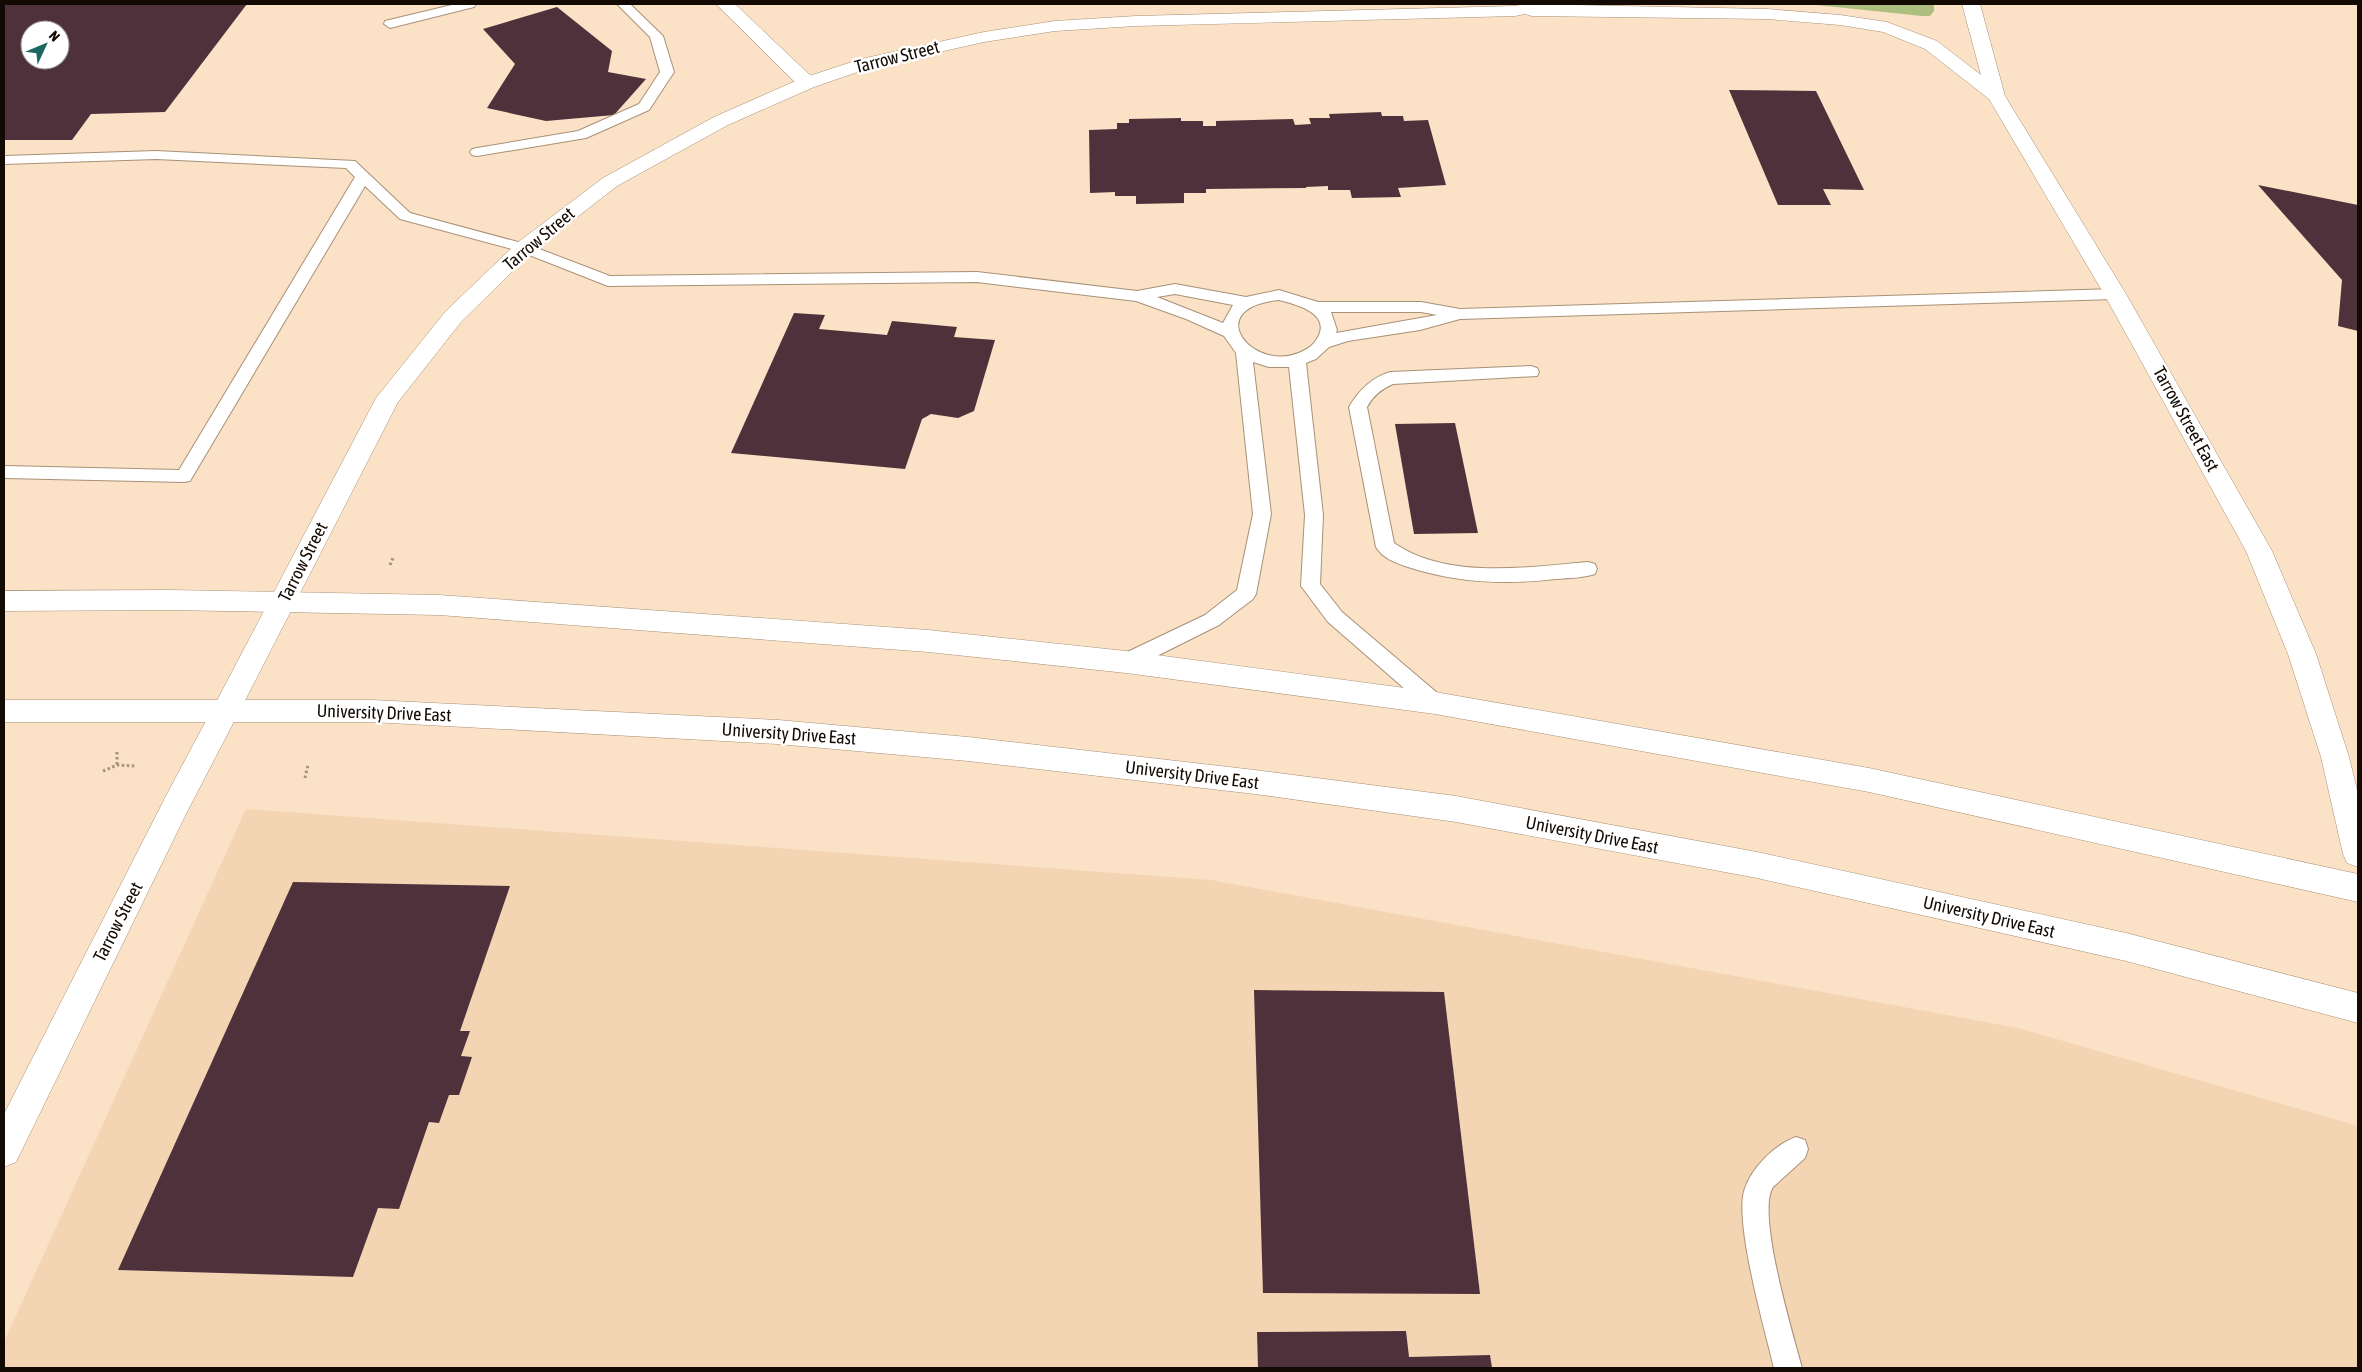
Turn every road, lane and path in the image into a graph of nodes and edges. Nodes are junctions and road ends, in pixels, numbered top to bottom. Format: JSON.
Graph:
{"nodes":[{"id":1,"x":470,"y":4,"type":"edge"},
{"id":2,"x":623,"y":4,"type":"edge"},
{"id":3,"x":725,"y":4,"type":"edge"},
{"id":4,"x":1552,"y":4,"type":"edge"},
{"id":5,"x":1971,"y":4,"type":"edge"},
{"id":6,"x":1515,"y":11,"type":"junction"},
{"id":7,"x":390,"y":24,"type":"dead end"},
{"id":8,"x":806,"y":83,"type":"junction"},
{"id":9,"x":1996,"y":96,"type":"junction"},
{"id":10,"x":477,"y":152,"type":"dead end"},
{"id":11,"x":4,"y":160,"type":"edge"},
{"id":12,"x":364,"y":176,"type":"junction"},
{"id":13,"x":524,"y":248,"type":"junction"},
{"id":14,"x":2115,"y":294,"type":"junction"},
{"id":15,"x":1138,"y":296,"type":"junction"},
{"id":16,"x":1247,"y":302,"type":"junction"},
{"id":17,"x":1316,"y":307,"type":"junction"},
{"id":18,"x":1460,"y":314,"type":"junction"},
{"id":19,"x":1230,"y":332,"type":"junction"},
{"id":20,"x":1326,"y":343,"type":"junction"},
{"id":21,"x":1244,"y":351,"type":"junction"},
{"id":22,"x":1297,"y":360,"type":"junction"},
{"id":23,"x":1531,"y":372,"type":"dead end"},
{"id":24,"x":4,"y":472,"type":"edge"},
{"id":25,"x":1588,"y":569,"type":"dead end"},
{"id":26,"x":4,"y":601,"type":"edge"},
{"id":27,"x":283,"y":601,"type":"junction"},
{"id":28,"x":1126,"y":662,"type":"junction"},
{"id":29,"x":1435,"y":703,"type":"junction"},
{"id":30,"x":226,"y":710,"type":"junction"},
{"id":31,"x":4,"y":711,"type":"edge"},
{"id":32,"x":116,"y":752,"type":"dead end"},
{"id":33,"x":117,"y":765,"type":"junction"},
{"id":34,"x":308,"y":765,"type":"dead end"},
{"id":35,"x":135,"y":766,"type":"dead end"},
{"id":36,"x":103,"y":771,"type":"dead end"},
{"id":37,"x":305,"y":778,"type":"dead end"},
{"id":38,"x":2358,"y":854,"type":"edge"},
{"id":39,"x":2358,"y":888,"type":"edge"},
{"id":40,"x":2358,"y":1008,"type":"edge"},
{"id":41,"x":1796,"y":1149,"type":"dead end"},
{"id":42,"x":4,"y":1150,"type":"edge"},
{"id":43,"x":1788,"y":1368,"type":"edge"}],
"edges":[{"from":1,"to":7,"type":"lane"},
{"from":2,"to":10,"type":"lane"},
{"from":3,"to":8,"type":"main road"},
{"from":4,"to":6,"type":"main road","name":"Tarrow Street"},
{"from":5,"to":9,"type":"main road","name":"Tarrow Street East"},
{"from":6,"to":8,"type":"main road","name":"Tarrow Street"},
{"from":6,"to":9,"type":"main road"},
{"from":8,"to":13,"type":"main road","name":"Tarrow Street"},
{"from":9,"to":14,"type":"main road","name":"Tarrow Street East"},
{"from":11,"to":12,"type":"lane"},
{"from":12,"to":13,"type":"lane"},
{"from":12,"to":24,"type":"lane"},
{"from":13,"to":15,"type":"lane"},
{"from":13,"to":27,"type":"main road","name":"Tarrow Street"},
{"from":14,"to":18,"type":"lane"},
{"from":14,"to":38,"type":"main road","name":"Tarrow Street East"},
{"from":15,"to":16,"type":"lane"},
{"from":15,"to":19,"type":"lane"},
{"from":16,"to":17,"type":"lane"},
{"from":16,"to":19,"type":"lane"},
{"from":17,"to":18,"type":"lane"},
{"from":17,"to":20,"type":"lane"},
{"from":18,"to":20,"type":"lane"},
{"from":19,"to":21,"type":"lane"},
{"from":20,"to":22,"type":"lane"},
{"from":21,"to":22,"type":"lane"},
{"from":21,"to":28,"type":"lane"},
{"from":22,"to":29,"type":"lane"},
{"from":23,"to":25,"type":"lane"},
{"from":26,"to":27,"type":"main road"},
{"from":27,"to":28,"type":"main road"},
{"from":27,"to":30,"type":"main road","name":"Tarrow Street"},
{"from":28,"to":29,"type":"main road"},
{"from":29,"to":39,"type":"main road"},
{"from":30,"to":31,"type":"main road","name":"University Drive East"},
{"from":30,"to":40,"type":"main road","name":"University Drive East"},
{"from":30,"to":42,"type":"main road","name":"Tarrow Street"},
{"from":32,"to":33,"type":"path"},
{"from":33,"to":35,"type":"path"},
{"from":33,"to":36,"type":"path"},
{"from":34,"to":37,"type":"path"},
{"from":41,"to":43,"type":"lane"}]}
